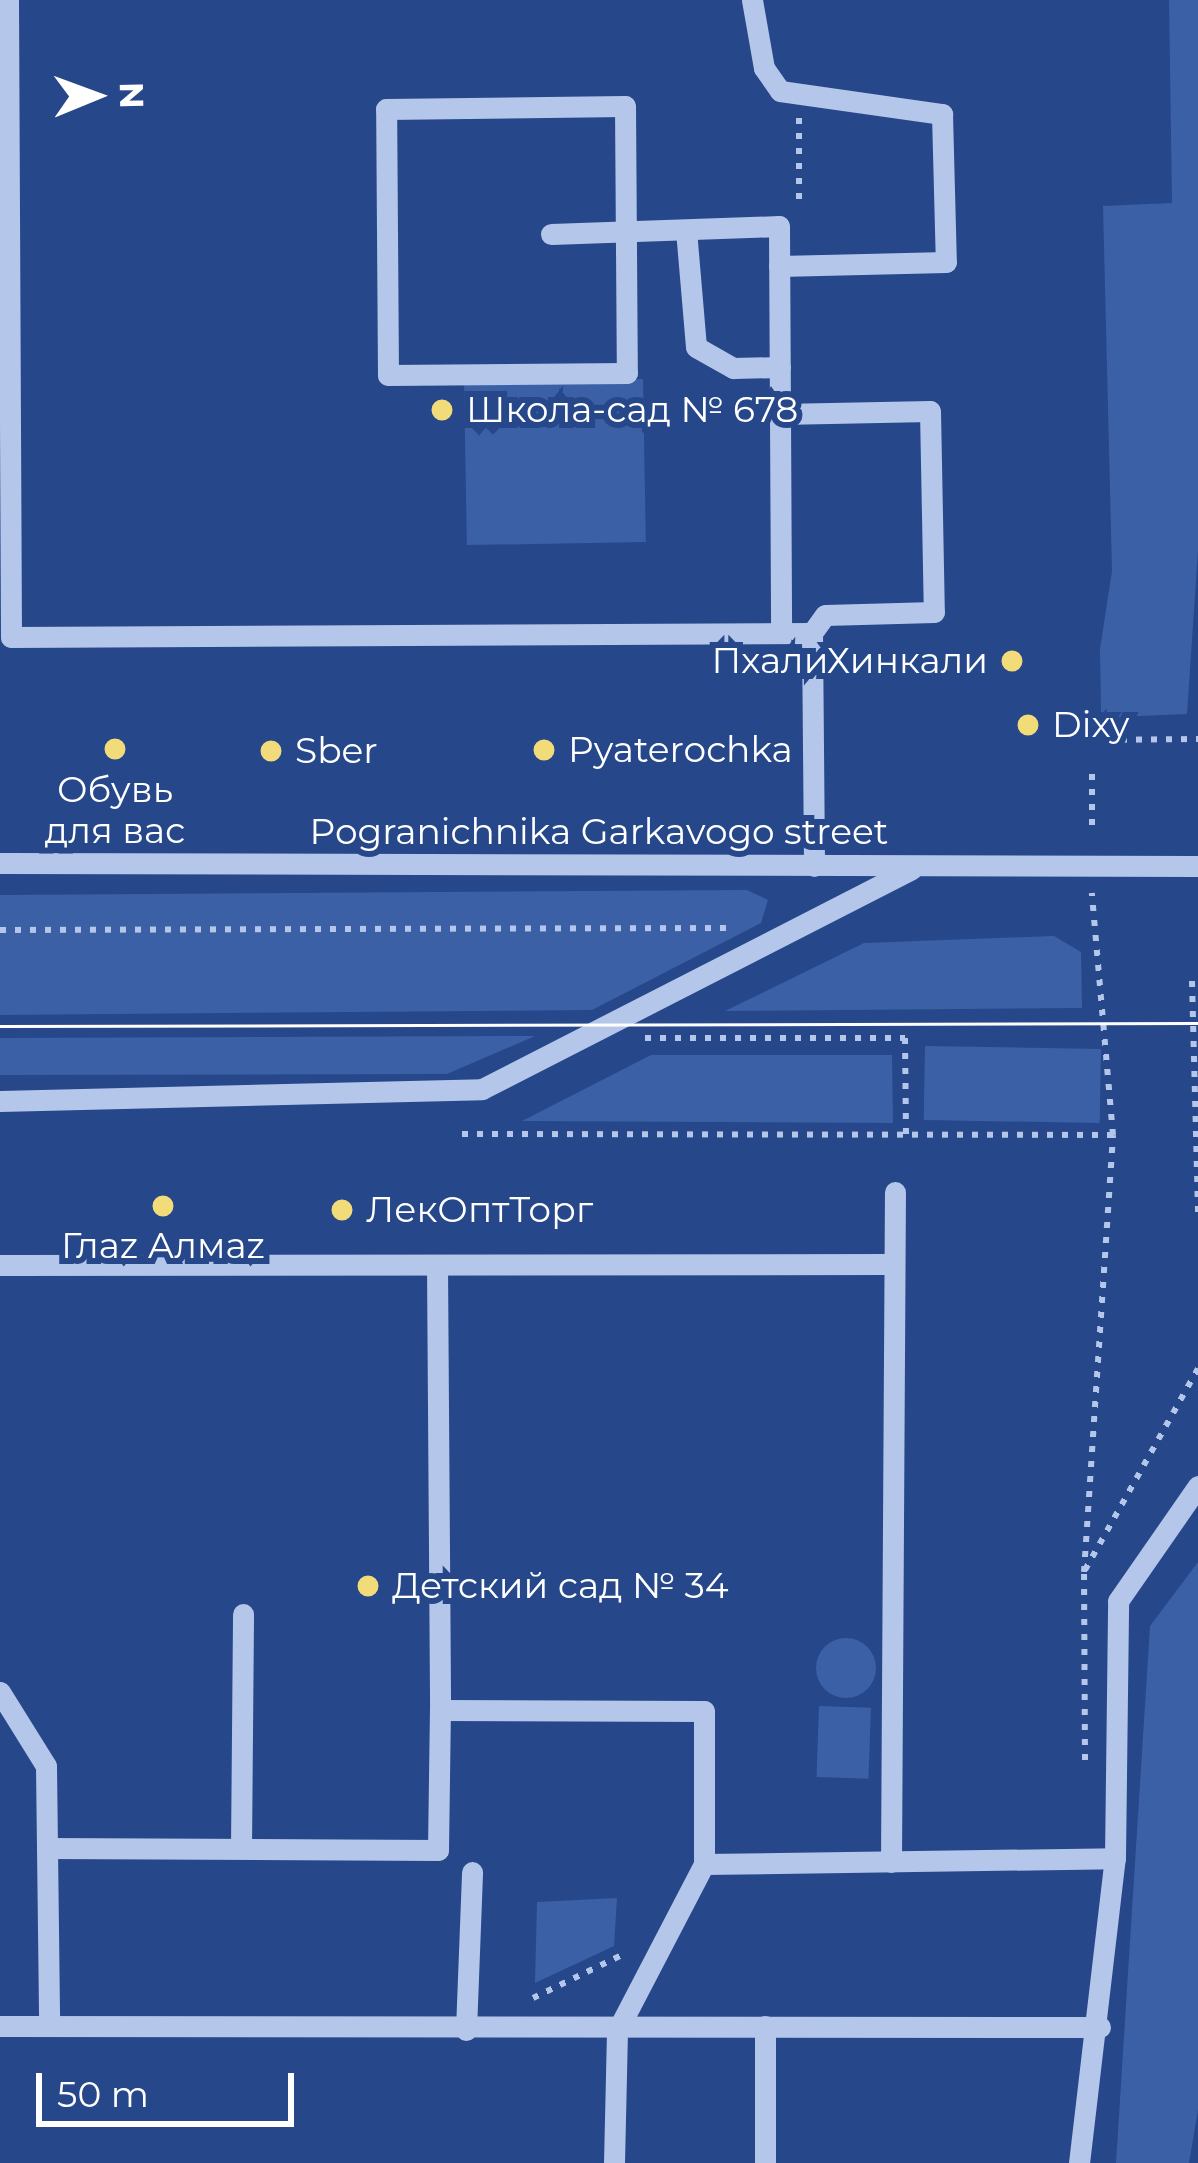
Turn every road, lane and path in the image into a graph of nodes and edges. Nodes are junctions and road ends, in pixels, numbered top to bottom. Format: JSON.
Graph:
{"nodes":[{"id":1,"x":8,"y":0,"type":"edge"},
{"id":2,"x":752,"y":0,"type":"edge"},
{"id":3,"x":798,"y":98,"type":"junction"},
{"id":4,"x":4,"y":139,"type":"edge"},
{"id":5,"x":779,"y":226,"type":"junction"},
{"id":6,"x":686,"y":230,"type":"junction"},
{"id":7,"x":626,"y":234,"type":"junction"},
{"id":8,"x":551,"y":235,"type":"dead end"},
{"id":9,"x":779,"y":266,"type":"junction"},
{"id":10,"x":5,"y":359,"type":"edge"},
{"id":11,"x":780,"y":367,"type":"junction"},
{"id":12,"x":780,"y":414,"type":"junction"},
{"id":13,"x":5,"y":560,"type":"edge"},
{"id":14,"x":781,"y":632,"type":"junction"},
{"id":15,"x":812,"y":633,"type":"junction"},
{"id":16,"x":5,"y":642,"type":"edge"},
{"id":17,"x":1198,"y":739,"type":"edge"},
{"id":18,"x":1091,"y":740,"type":"dead end"},
{"id":19,"x":1092,"y":772,"type":"dead end"},
{"id":20,"x":1092,"y":825,"type":"dead end"},
{"id":21,"x":0,"y":863,"type":"edge"},
{"id":22,"x":814,"y":866,"type":"junction"},
{"id":23,"x":1198,"y":866,"type":"edge"},
{"id":24,"x":915,"y":867,"type":"junction"},
{"id":25,"x":1092,"y":893,"type":"dead end"},
{"id":26,"x":0,"y":930,"type":"edge"},
{"id":27,"x":745,"y":934,"type":"dead end"},
{"id":28,"x":1192,"y":981,"type":"dead end"},
{"id":29,"x":645,"y":1038,"type":"dead end"},
{"id":30,"x":0,"y":1101,"type":"edge"},
{"id":31,"x":462,"y":1134,"type":"dead end"},
{"id":32,"x":1113,"y":1135,"type":"junction"},
{"id":33,"x":906,"y":1139,"type":"junction"},
{"id":34,"x":895,"y":1192,"type":"dead end"},
{"id":35,"x":1198,"y":1211,"type":"edge"},
{"id":36,"x":888,"y":1264,"type":"junction"},
{"id":37,"x":0,"y":1265,"type":"edge"},
{"id":38,"x":437,"y":1265,"type":"junction"},
{"id":39,"x":1198,"y":1369,"type":"edge"},
{"id":40,"x":1198,"y":1486,"type":"edge"},
{"id":41,"x":1084,"y":1572,"type":"junction"},
{"id":42,"x":243,"y":1614,"type":"dead end"},
{"id":43,"x":0,"y":1693,"type":"edge"},
{"id":44,"x":440,"y":1710,"type":"junction"},
{"id":45,"x":1085,"y":1786,"type":"dead end"},
{"id":46,"x":48,"y":1848,"type":"junction"},
{"id":47,"x":241,"y":1848,"type":"junction"},
{"id":48,"x":1115,"y":1858,"type":"junction"},
{"id":49,"x":891,"y":1862,"type":"junction"},
{"id":50,"x":704,"y":1864,"type":"junction"},
{"id":51,"x":472,"y":1872,"type":"dead end"},
{"id":52,"x":676,"y":1929,"type":"junction"},
{"id":53,"x":0,"y":2026,"type":"edge"},
{"id":54,"x":49,"y":2026,"type":"junction"},
{"id":55,"x":765,"y":2026,"type":"junction"},
{"id":56,"x":1100,"y":2027,"type":"junction"},
{"id":57,"x":466,"y":2030,"type":"junction"},
{"id":58,"x":617,"y":2031,"type":"junction"},
{"id":59,"x":614,"y":2163,"type":"edge"},
{"id":60,"x":765,"y":2163,"type":"edge"},
{"id":61,"x":1079,"y":2163,"type":"edge"}],
"edges":[{"from":1,"to":4,"type":"street"},
{"from":2,"to":3,"type":"street"},
{"from":3,"to":5,"type":"path"},
{"from":3,"to":9,"type":"street"},
{"from":4,"to":10,"type":"street"},
{"from":5,"to":6,"type":"street"},
{"from":5,"to":9,"type":"street"},
{"from":6,"to":7,"type":"street"},
{"from":6,"to":11,"type":"street"},
{"from":7,"to":7,"type":"street"},
{"from":7,"to":8,"type":"street"},
{"from":9,"to":11,"type":"street"},
{"from":10,"to":13,"type":"street"},
{"from":11,"to":12,"type":"street"},
{"from":12,"to":14,"type":"street"},
{"from":12,"to":15,"type":"street"},
{"from":13,"to":16,"type":"street"},
{"from":14,"to":15,"type":"street"},
{"from":14,"to":16,"type":"street"},
{"from":15,"to":22,"type":"street"},
{"from":17,"to":18,"type":"path"},
{"from":19,"to":20,"type":"path"},
{"from":21,"to":22,"type":"street","name":"Pogranichnika Garkavogo street"},
{"from":22,"to":24,"type":"street","name":"Pogranichnika Garkavogo street"},
{"from":23,"to":24,"type":"street","name":"Pogranichnika Garkavogo street"},
{"from":24,"to":30,"type":"street"},
{"from":25,"to":32,"type":"path"},
{"from":26,"to":27,"type":"path"},
{"from":28,"to":35,"type":"path"},
{"from":29,"to":33,"type":"path"},
{"from":31,"to":33,"type":"path"},
{"from":32,"to":33,"type":"path"},
{"from":32,"to":41,"type":"path"},
{"from":34,"to":36,"type":"street"},
{"from":36,"to":38,"type":"street"},
{"from":36,"to":49,"type":"street"},
{"from":37,"to":38,"type":"street"},
{"from":38,"to":44,"type":"street"},
{"from":39,"to":41,"type":"path"},
{"from":40,"to":48,"type":"street"},
{"from":41,"to":45,"type":"path"},
{"from":42,"to":47,"type":"street"},
{"from":43,"to":46,"type":"street"},
{"from":44,"to":47,"type":"street"},
{"from":44,"to":50,"type":"street"},
{"from":46,"to":47,"type":"street"},
{"from":46,"to":54,"type":"street"},
{"from":48,"to":49,"type":"street"},
{"from":48,"to":56,"type":"street"},
{"from":49,"to":50,"type":"street"},
{"from":50,"to":52,"type":"street"},
{"from":51,"to":57,"type":"street"},
{"from":52,"to":57,"type":"path"},
{"from":52,"to":58,"type":"street"},
{"from":53,"to":54,"type":"street"},
{"from":54,"to":57,"type":"street"},
{"from":55,"to":56,"type":"street"},
{"from":55,"to":58,"type":"street"},
{"from":55,"to":60,"type":"street"},
{"from":56,"to":61,"type":"street"},
{"from":57,"to":58,"type":"street"},
{"from":58,"to":59,"type":"street"}]}
